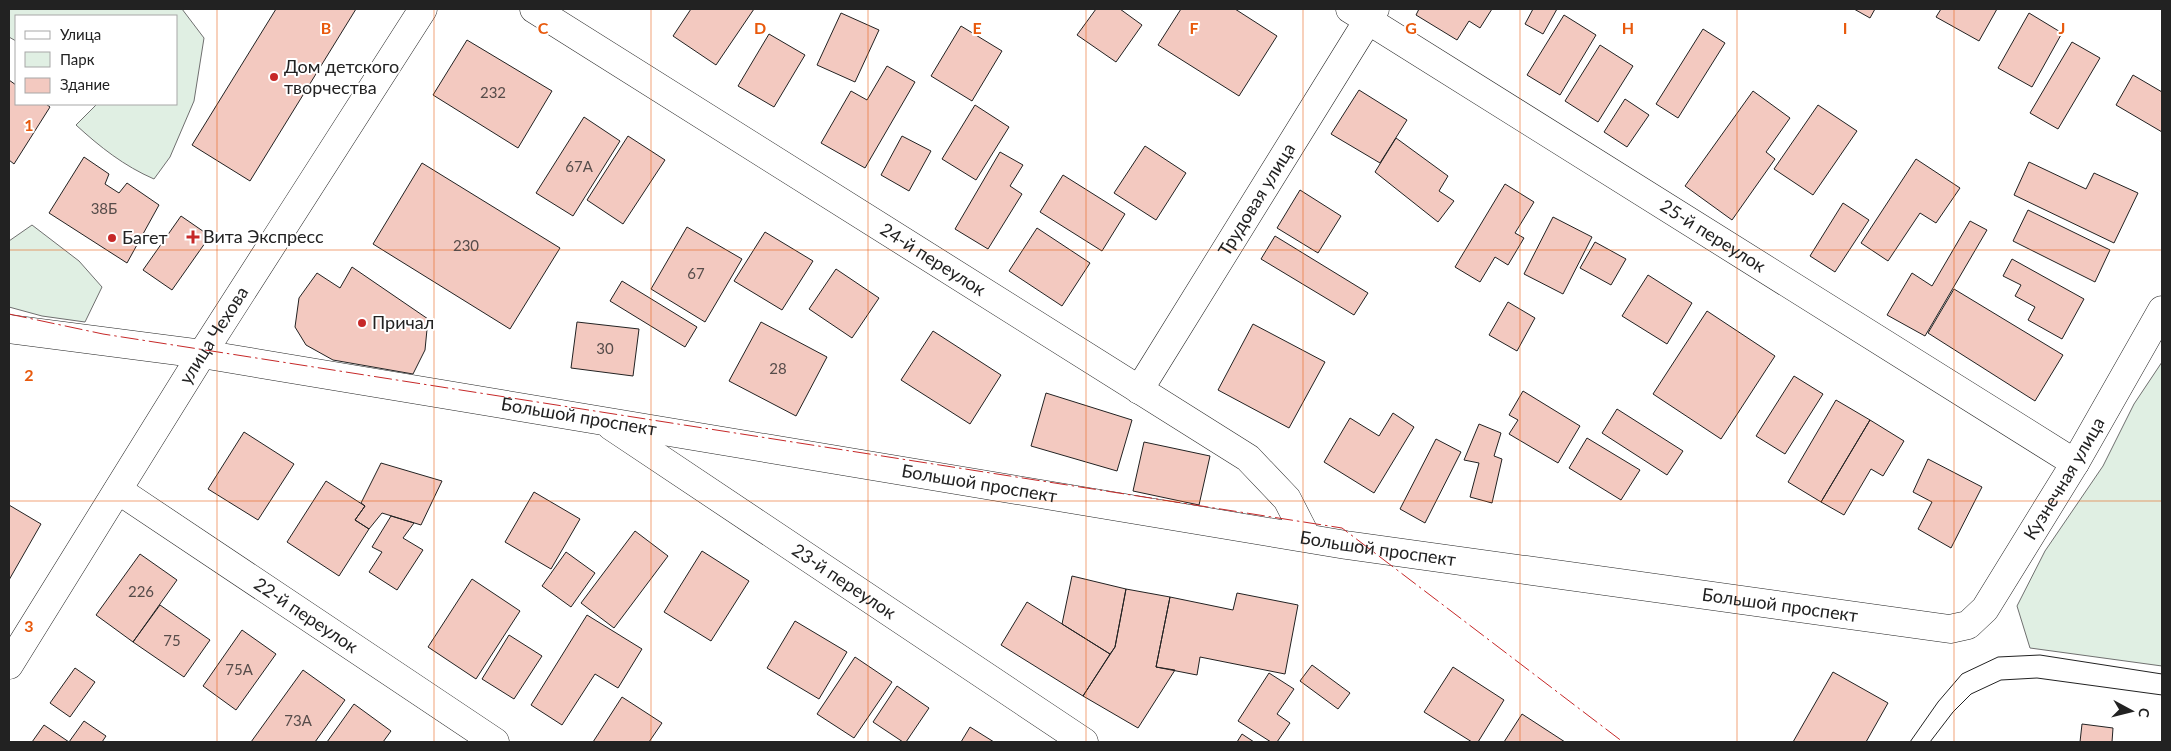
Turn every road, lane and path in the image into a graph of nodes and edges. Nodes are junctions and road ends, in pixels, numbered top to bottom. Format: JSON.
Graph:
{"nodes":[{"id":1,"x":423,"y":9,"type":"edge"},
{"id":2,"x":534,"y":9,"type":"edge"},
{"id":3,"x":1364,"y":13,"type":"edge"},
{"id":4,"x":2162,"y":310,"type":"edge"},
{"id":5,"x":9,"y":328,"type":"edge"},
{"id":6,"x":202,"y":354,"type":"junction"},
{"id":7,"x":1139,"y":390,"type":"junction"},
{"id":8,"x":604,"y":421,"type":"junction"},
{"id":9,"x":2075,"y":463,"type":"junction"},
{"id":10,"x":118,"y":490,"type":"junction"},
{"id":11,"x":1307,"y":538,"type":"junction"},
{"id":12,"x":1950,"y":629,"type":"joint"},
{"id":13,"x":9,"y":665,"type":"edge"},
{"id":14,"x":495,"y":742,"type":"edge"},
{"id":15,"x":1084,"y":742,"type":"edge"}],
"edges":[{"from":1,"to":6,"type":"street","name":"улица Чехова"},
{"from":2,"to":7,"type":"street","name":"24-й переулок"},
{"from":3,"to":7,"type":"street","name":"Трудовая улица"},
{"from":3,"to":9,"type":"street","name":"25-й переулок"},
{"from":4,"to":9,"type":"street","name":"Кузнечная улица"},
{"from":5,"to":6,"type":"street","name":"Большой проспект"},
{"from":6,"to":8,"type":"street","name":"Большой проспект"},
{"from":6,"to":10,"type":"street","name":"улица Чехова"},
{"from":7,"to":11,"type":"street","name":"24-й переулок"},
{"from":8,"to":11,"type":"street","name":"Большой проспект"},
{"from":8,"to":15,"type":"street","name":"23-й переулок"},
{"from":9,"to":12,"type":"street","name":"Кузнечная улица"},
{"from":10,"to":13,"type":"street","name":"улица Чехова"},
{"from":10,"to":14,"type":"street","name":"22-й переулок"},
{"from":11,"to":12,"type":"street","name":"Большой проспект"}]}
